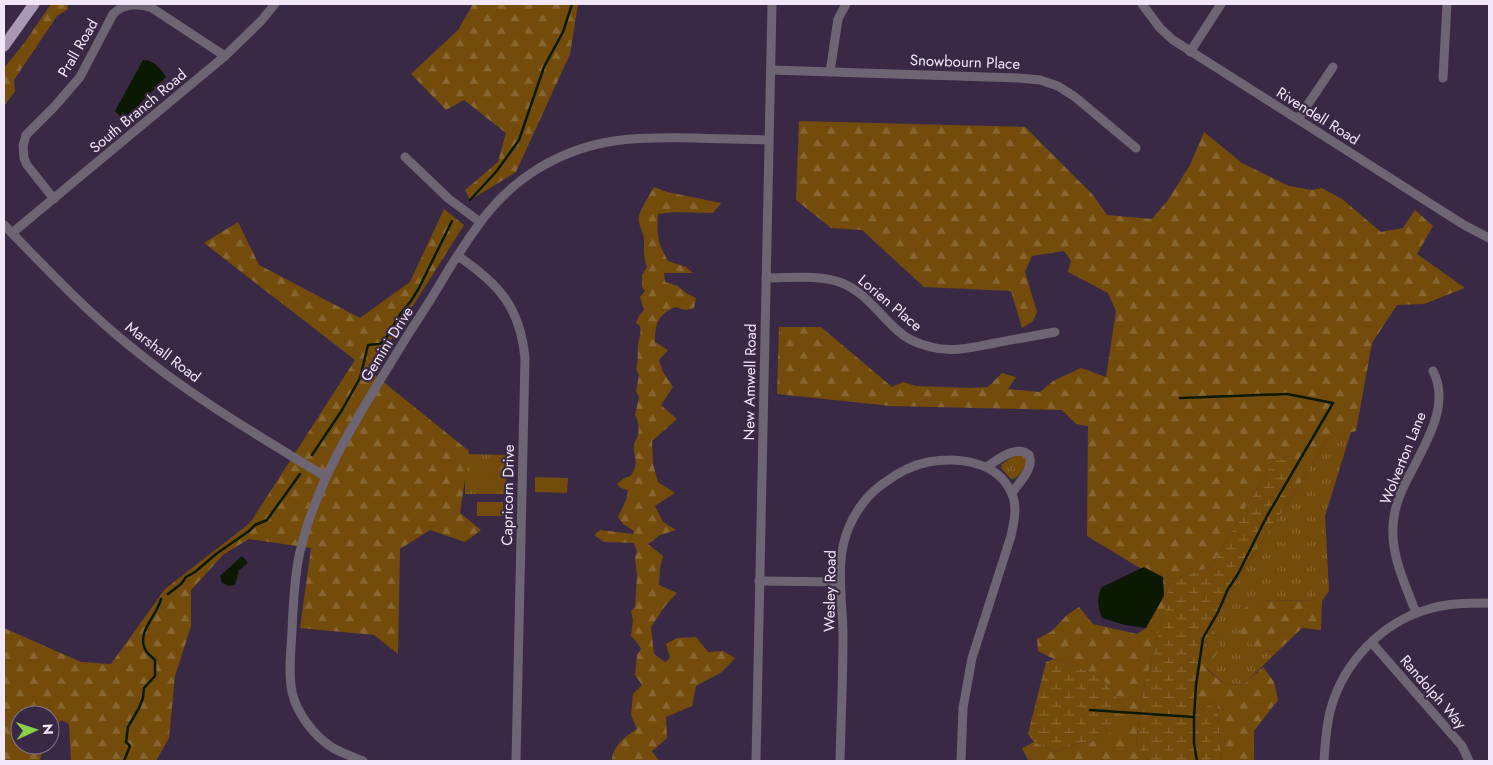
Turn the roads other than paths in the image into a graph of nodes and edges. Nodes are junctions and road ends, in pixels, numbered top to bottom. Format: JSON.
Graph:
{"nodes":[{"id":1,"x":34,"y":4,"type":"edge"},
{"id":2,"x":275,"y":4,"type":"edge"},
{"id":3,"x":772,"y":4,"type":"edge"},
{"id":4,"x":846,"y":4,"type":"edge"},
{"id":5,"x":1142,"y":4,"type":"edge"},
{"id":6,"x":1220,"y":4,"type":"edge"},
{"id":7,"x":1447,"y":4,"type":"edge"},
{"id":8,"x":4,"y":46,"type":"edge"},
{"id":9,"x":1190,"y":52,"type":"junction"},
{"id":10,"x":225,"y":56,"type":"junction"},
{"id":11,"x":1333,"y":66,"type":"dead end"},
{"id":12,"x":771,"y":70,"type":"junction"},
{"id":13,"x":830,"y":72,"type":"junction"},
{"id":14,"x":1443,"y":78,"type":"dead end"},
{"id":15,"x":1298,"y":119,"type":"junction"},
{"id":16,"x":769,"y":140,"type":"junction"},
{"id":17,"x":1136,"y":148,"type":"dead end"},
{"id":18,"x":405,"y":157,"type":"dead end"},
{"id":19,"x":54,"y":199,"type":"junction"},
{"id":20,"x":480,"y":222,"type":"junction"},
{"id":21,"x":4,"y":225,"type":"edge"},
{"id":22,"x":12,"y":233,"type":"junction"},
{"id":23,"x":1489,"y":238,"type":"edge"},
{"id":24,"x":458,"y":256,"type":"junction"},
{"id":25,"x":766,"y":278,"type":"junction"},
{"id":26,"x":1055,"y":332,"type":"dead end"},
{"id":27,"x":1433,"y":371,"type":"dead end"},
{"id":28,"x":986,"y":467,"type":"junction"},
{"id":29,"x":326,"y":477,"type":"junction"},
{"id":30,"x":1012,"y":493,"type":"junction"},
{"id":31,"x":759,"y":581,"type":"junction"},
{"id":32,"x":840,"y":582,"type":"junction"},
{"id":33,"x":1489,"y":603,"type":"edge"},
{"id":34,"x":1416,"y":613,"type":"junction"},
{"id":35,"x":1372,"y":643,"type":"junction"},
{"id":36,"x":363,"y":761,"type":"edge"},
{"id":37,"x":516,"y":761,"type":"edge"},
{"id":38,"x":756,"y":761,"type":"edge"},
{"id":39,"x":840,"y":761,"type":"edge"},
{"id":40,"x":962,"y":761,"type":"edge"},
{"id":41,"x":1324,"y":761,"type":"edge"},
{"id":42,"x":1470,"y":761,"type":"edge"}],
"edges":[{"from":1,"to":8,"type":"main road"},
{"from":2,"to":10,"type":"street","name":"South Branch Road"},
{"from":3,"to":12,"type":"street","name":"New Amwell Road"},
{"from":4,"to":13,"type":"street"},
{"from":5,"to":9,"type":"street","name":"Rivendell Road"},
{"from":6,"to":9,"type":"street"},
{"from":7,"to":14,"type":"street"},
{"from":9,"to":15,"type":"street","name":"Rivendell Road"},
{"from":10,"to":19,"type":"street","name":"South Branch Road"},
{"from":10,"to":19,"type":"street","name":"Prall Road"},
{"from":11,"to":15,"type":"street"},
{"from":12,"to":13,"type":"street","name":"Snowbourn Place"},
{"from":12,"to":16,"type":"street","name":"New Amwell Road"},
{"from":13,"to":17,"type":"street","name":"Snowbourn Place"},
{"from":15,"to":23,"type":"street","name":"Rivendell Road"},
{"from":16,"to":20,"type":"street","name":"Gemini Drive"},
{"from":16,"to":25,"type":"street","name":"New Amwell Road"},
{"from":18,"to":20,"type":"street"},
{"from":19,"to":22,"type":"street","name":"South Branch Road"},
{"from":20,"to":24,"type":"street","name":"Gemini Drive"},
{"from":21,"to":22,"type":"street","name":"Marshall Road"},
{"from":22,"to":29,"type":"street","name":"Marshall Road"},
{"from":24,"to":29,"type":"street","name":"Gemini Drive"},
{"from":24,"to":37,"type":"street","name":"Capricorn Drive"},
{"from":25,"to":26,"type":"street","name":"Lorien Place"},
{"from":25,"to":31,"type":"street","name":"New Amwell Road"},
{"from":27,"to":34,"type":"street","name":"Wolverton Lane"},
{"from":28,"to":30,"type":"street","name":"Wesley Road"},
{"from":28,"to":30,"type":"street"},
{"from":28,"to":32,"type":"street","name":"Wesley Road"},
{"from":29,"to":36,"type":"street","name":"Gemini Drive"},
{"from":30,"to":40,"type":"street"},
{"from":31,"to":32,"type":"street"},
{"from":31,"to":38,"type":"street","name":"New Amwell Road"},
{"from":32,"to":39,"type":"street","name":"Wesley Road"},
{"from":33,"to":34,"type":"street"},
{"from":34,"to":35,"type":"street"},
{"from":35,"to":41,"type":"street"},
{"from":35,"to":42,"type":"street","name":"Randolph Way"}]}
